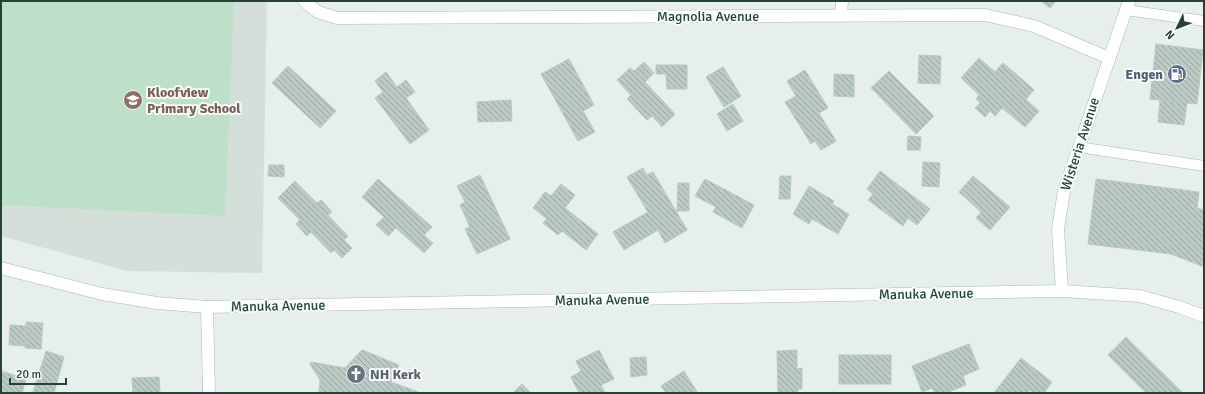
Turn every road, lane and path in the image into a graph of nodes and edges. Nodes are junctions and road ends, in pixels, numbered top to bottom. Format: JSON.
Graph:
{"nodes":[{"id":1,"x":304,"y":1,"type":"edge"},
{"id":2,"x":842,"y":1,"type":"edge"},
{"id":3,"x":1128,"y":6,"type":"edge"},
{"id":4,"x":842,"y":15,"type":"junction"},
{"id":5,"x":1204,"y":21,"type":"edge"},
{"id":6,"x":1109,"y":58,"type":"junction"},
{"id":7,"x":1078,"y":147,"type":"junction"},
{"id":8,"x":1204,"y":166,"type":"edge"},
{"id":9,"x":1,"y":268,"type":"edge"},
{"id":10,"x":1062,"y":291,"type":"junction"},
{"id":11,"x":207,"y":307,"type":"junction"},
{"id":12,"x":1204,"y":316,"type":"edge"},
{"id":13,"x":209,"y":393,"type":"edge"}],
"edges":[{"from":1,"to":4,"type":"street","name":"Magnolia Avenue"},
{"from":2,"to":4,"type":"street"},
{"from":3,"to":5,"type":"lane"},
{"from":3,"to":6,"type":"street","name":"Wisteria Avenue"},
{"from":4,"to":6,"type":"street","name":"Magnolia Avenue"},
{"from":6,"to":7,"type":"street","name":"Wisteria Avenue"},
{"from":7,"to":8,"type":"lane"},
{"from":7,"to":10,"type":"street","name":"Wisteria Avenue"},
{"from":9,"to":11,"type":"street","name":"Manuka Avenue"},
{"from":10,"to":11,"type":"street","name":"Manuka Avenue"},
{"from":10,"to":12,"type":"street","name":"Manuka Avenue"},
{"from":11,"to":13,"type":"street"}]}
